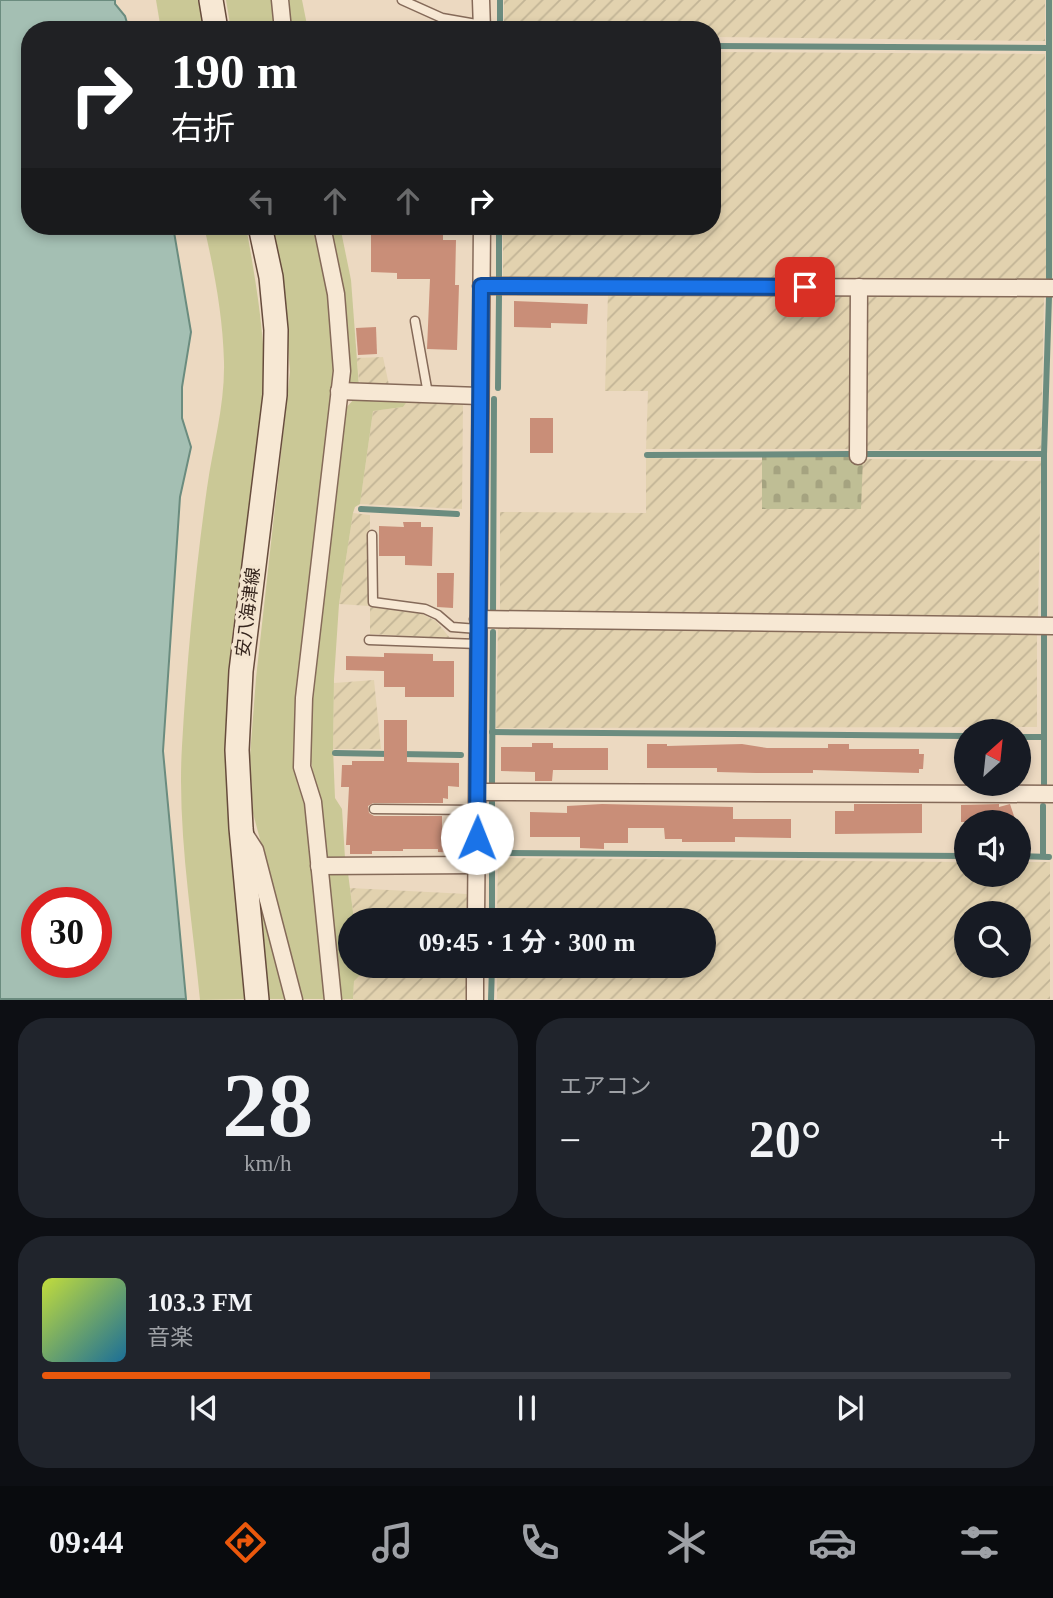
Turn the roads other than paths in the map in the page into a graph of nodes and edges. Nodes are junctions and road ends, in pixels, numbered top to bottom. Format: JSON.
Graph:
{"nodes":[{"id":1,"x":211,"y":0,"type":"edge"},
{"id":2,"x":280,"y":0,"type":"edge"},
{"id":3,"x":402,"y":0,"type":"edge"},
{"id":4,"x":481,"y":0,"type":"edge"},
{"id":5,"x":214,"y":21,"type":"edge"},
{"id":6,"x":282,"y":21,"type":"edge"},
{"id":7,"x":455,"y":21,"type":"edge"},
{"id":8,"x":482,"y":21,"type":"edge"},
{"id":9,"x":262,"y":235,"type":"edge"},
{"id":10,"x":324,"y":235,"type":"edge"},
{"id":11,"x":482,"y":235,"type":"edge"},
{"id":12,"x":481,"y":286,"type":"junction"},
{"id":13,"x":859,"y":287,"type":"junction"},
{"id":14,"x":1053,"y":288,"type":"edge"},
{"id":15,"x":415,"y":321,"type":"dead end"},
{"id":16,"x":340,"y":391,"type":"junction"},
{"id":17,"x":429,"y":394,"type":"junction"},
{"id":18,"x":479,"y":396,"type":"junction"},
{"id":19,"x":858,"y":456,"type":"dead end"},
{"id":20,"x":372,"y":535,"type":"dead end"},
{"id":21,"x":1053,"y":626,"type":"edge"},
{"id":22,"x":478,"y":631,"type":"junction"},
{"id":23,"x":369,"y":640,"type":"dead end"},
{"id":24,"x":478,"y":792,"type":"junction"},
{"id":25,"x":1053,"y":794,"type":"edge"},
{"id":26,"x":374,"y":809,"type":"dead end"},
{"id":27,"x":478,"y":810,"type":"junction"},
{"id":28,"x":241,"y":828,"type":"junction"},
{"id":29,"x":477,"y":865,"type":"junction"},
{"id":30,"x":319,"y":866,"type":"junction"},
{"id":31,"x":476,"y":908,"type":"edge"},
{"id":32,"x":475,"y":978,"type":"edge"},
{"id":33,"x":257,"y":999,"type":"edge"},
{"id":34,"x":294,"y":999,"type":"edge"},
{"id":35,"x":332,"y":999,"type":"edge"},
{"id":36,"x":475,"y":999,"type":"edge"}],
"edges":[{"from":1,"to":5,"type":"main road"},
{"from":2,"to":6,"type":"street"},
{"from":3,"to":7,"type":"lane"},
{"from":4,"to":8,"type":"street"},
{"from":9,"to":28,"type":"main road","name":"安八海津線"},
{"from":10,"to":16,"type":"street"},
{"from":11,"to":12,"type":"street"},
{"from":12,"to":13,"type":"street"},
{"from":12,"to":18,"type":"street"},
{"from":13,"to":14,"type":"street"},
{"from":13,"to":19,"type":"street"},
{"from":15,"to":17,"type":"lane"},
{"from":16,"to":17,"type":"street"},
{"from":16,"to":30,"type":"street"},
{"from":17,"to":18,"type":"street"},
{"from":18,"to":22,"type":"street"},
{"from":20,"to":22,"type":"lane"},
{"from":21,"to":22,"type":"street"},
{"from":22,"to":23,"type":"lane"},
{"from":22,"to":24,"type":"street"},
{"from":24,"to":25,"type":"street"},
{"from":24,"to":27,"type":"street"},
{"from":26,"to":27,"type":"lane"},
{"from":27,"to":29,"type":"street"},
{"from":28,"to":33,"type":"main road","name":"安八海津線"},
{"from":28,"to":34,"type":"street"},
{"from":29,"to":30,"type":"street"},
{"from":29,"to":31,"type":"street"},
{"from":30,"to":35,"type":"street"},
{"from":32,"to":36,"type":"street"}]}
